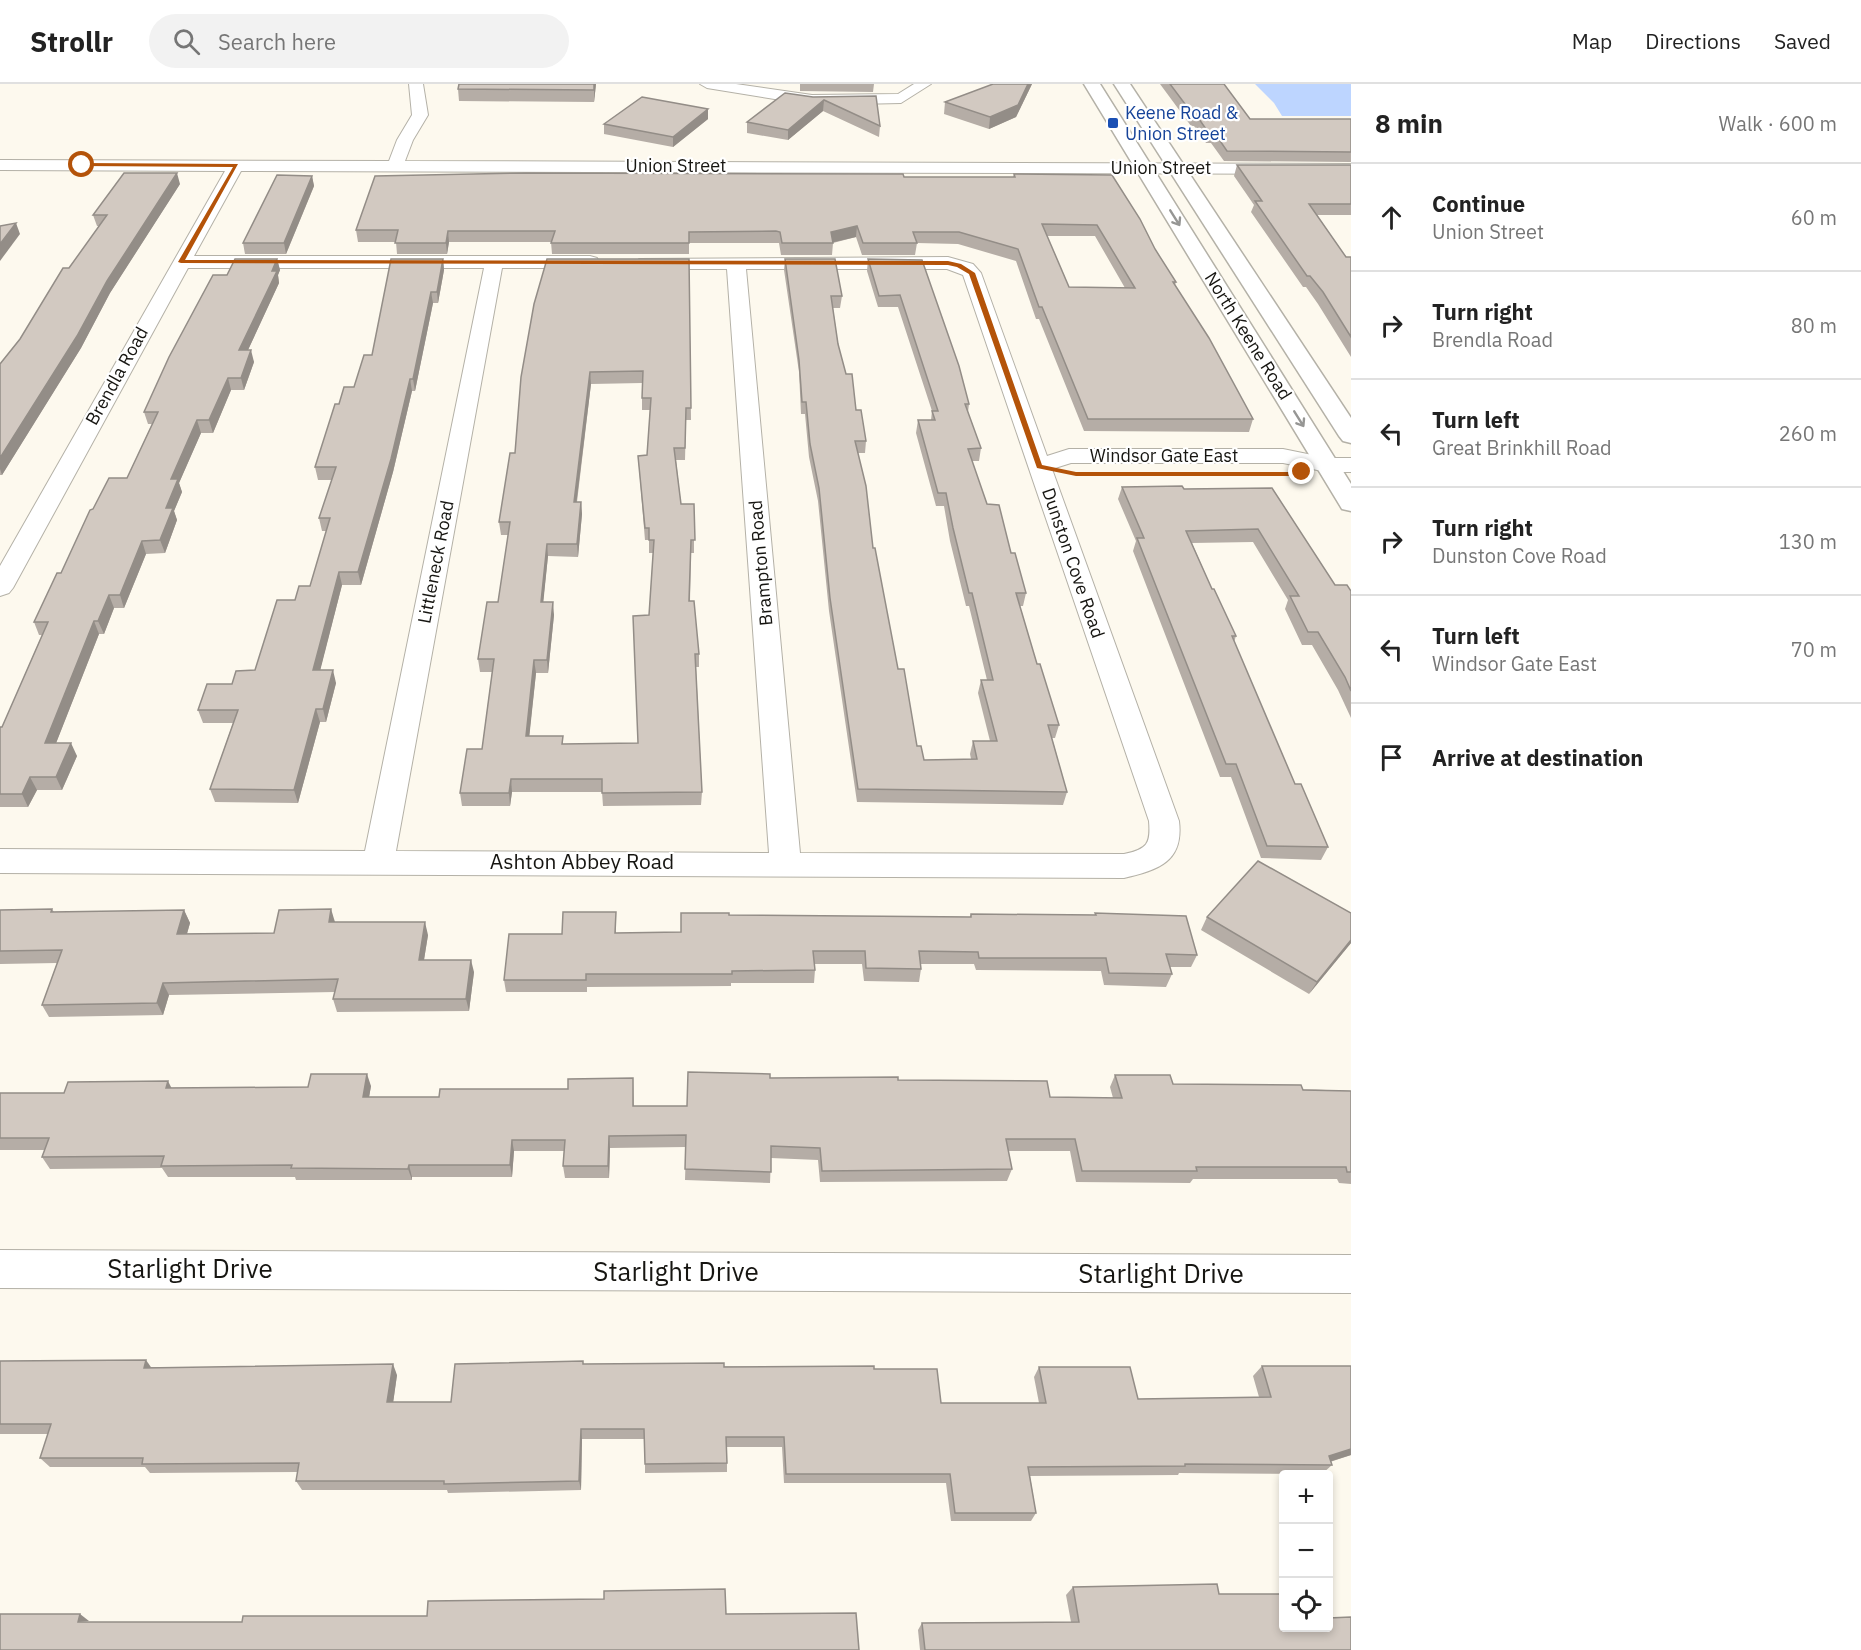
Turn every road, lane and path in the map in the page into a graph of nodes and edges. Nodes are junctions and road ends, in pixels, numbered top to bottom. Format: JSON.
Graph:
{"nodes":[{"id":1,"x":416,"y":84,"type":"edge"},
{"id":2,"x":706,"y":84,"type":"edge"},
{"id":3,"x":924,"y":84,"type":"edge"},
{"id":4,"x":1092,"y":84,"type":"edge"},
{"id":5,"x":1102,"y":84,"type":"edge"},
{"id":6,"x":1122,"y":84,"type":"edge"},
{"id":7,"x":0,"y":165,"type":"edge"},
{"id":8,"x":236,"y":165,"type":"junction"},
{"id":9,"x":395,"y":166,"type":"junction"},
{"id":10,"x":1144,"y":168,"type":"junction"},
{"id":11,"x":1178,"y":168,"type":"junction"},
{"id":12,"x":1351,"y":169,"type":"edge"},
{"id":13,"x":181,"y":262,"type":"junction"},
{"id":14,"x":494,"y":262,"type":"junction"},
{"id":15,"x":609,"y":262,"type":"edge"},
{"id":16,"x":632,"y":262,"type":"edge"},
{"id":17,"x":736,"y":263,"type":"junction"},
{"id":18,"x":1302,"y":359,"type":"junction"},
{"id":19,"x":1351,"y":436,"type":"edge"},
{"id":20,"x":1339,"y":465,"type":"edge"},
{"id":21,"x":1039,"y":466,"type":"junction"},
{"id":22,"x":1351,"y":504,"type":"edge"},
{"id":23,"x":0,"y":588,"type":"edge"},
{"id":24,"x":1160,"y":852,"type":"joint"},
{"id":25,"x":0,"y":861,"type":"edge"},
{"id":26,"x":378,"y":862,"type":"junction"},
{"id":27,"x":785,"y":863,"type":"junction"},
{"id":28,"x":0,"y":1269,"type":"edge"},
{"id":29,"x":1351,"y":1275,"type":"edge"}],
"edges":[{"from":1,"to":9,"type":"street"},
{"from":2,"to":3,"type":"street"},
{"from":4,"to":10,"type":"main road","name":"North Keene Road"},
{"from":5,"to":11,"type":"main road"},
{"from":6,"to":11,"type":"main road","name":"North Keene Road"},
{"from":7,"to":8,"type":"street","name":"Union Street"},
{"from":8,"to":9,"type":"street","name":"Union Street"},
{"from":8,"to":13,"type":"street","name":"Brendla Road"},
{"from":9,"to":10,"type":"street","name":"Union Street"},
{"from":10,"to":11,"type":"street","name":"Union Street"},
{"from":10,"to":18,"type":"main road"},
{"from":10,"to":20,"type":"main road","name":"North Keene Road","one_way":true},
{"from":11,"to":12,"type":"street","name":"Union Street"},
{"from":11,"to":18,"type":"main road","name":"North Keene Road"},
{"from":13,"to":14,"type":"street"},
{"from":13,"to":23,"type":"street","name":"Brendla Road"},
{"from":14,"to":15,"type":"street"},
{"from":14,"to":26,"type":"street","name":"Littleneck Road"},
{"from":16,"to":17,"type":"street"},
{"from":17,"to":21,"type":"street","name":"Dunston Cove Road"},
{"from":17,"to":27,"type":"street","name":"Brampton Road"},
{"from":18,"to":19,"type":"main road","name":"North Keene Road"},
{"from":20,"to":21,"type":"street","name":"Windsor Gate East"},
{"from":20,"to":22,"type":"main road","name":"North Keene Road"},
{"from":21,"to":24,"type":"street","name":"Dunston Cove Road"},
{"from":24,"to":27,"type":"street","name":"Ashton Abbey Road"},
{"from":25,"to":26,"type":"street","name":"Ashton Abbey Road"},
{"from":26,"to":27,"type":"street","name":"Ashton Abbey Road"},
{"from":28,"to":29,"type":"street","name":"Starlight Drive"}]}
